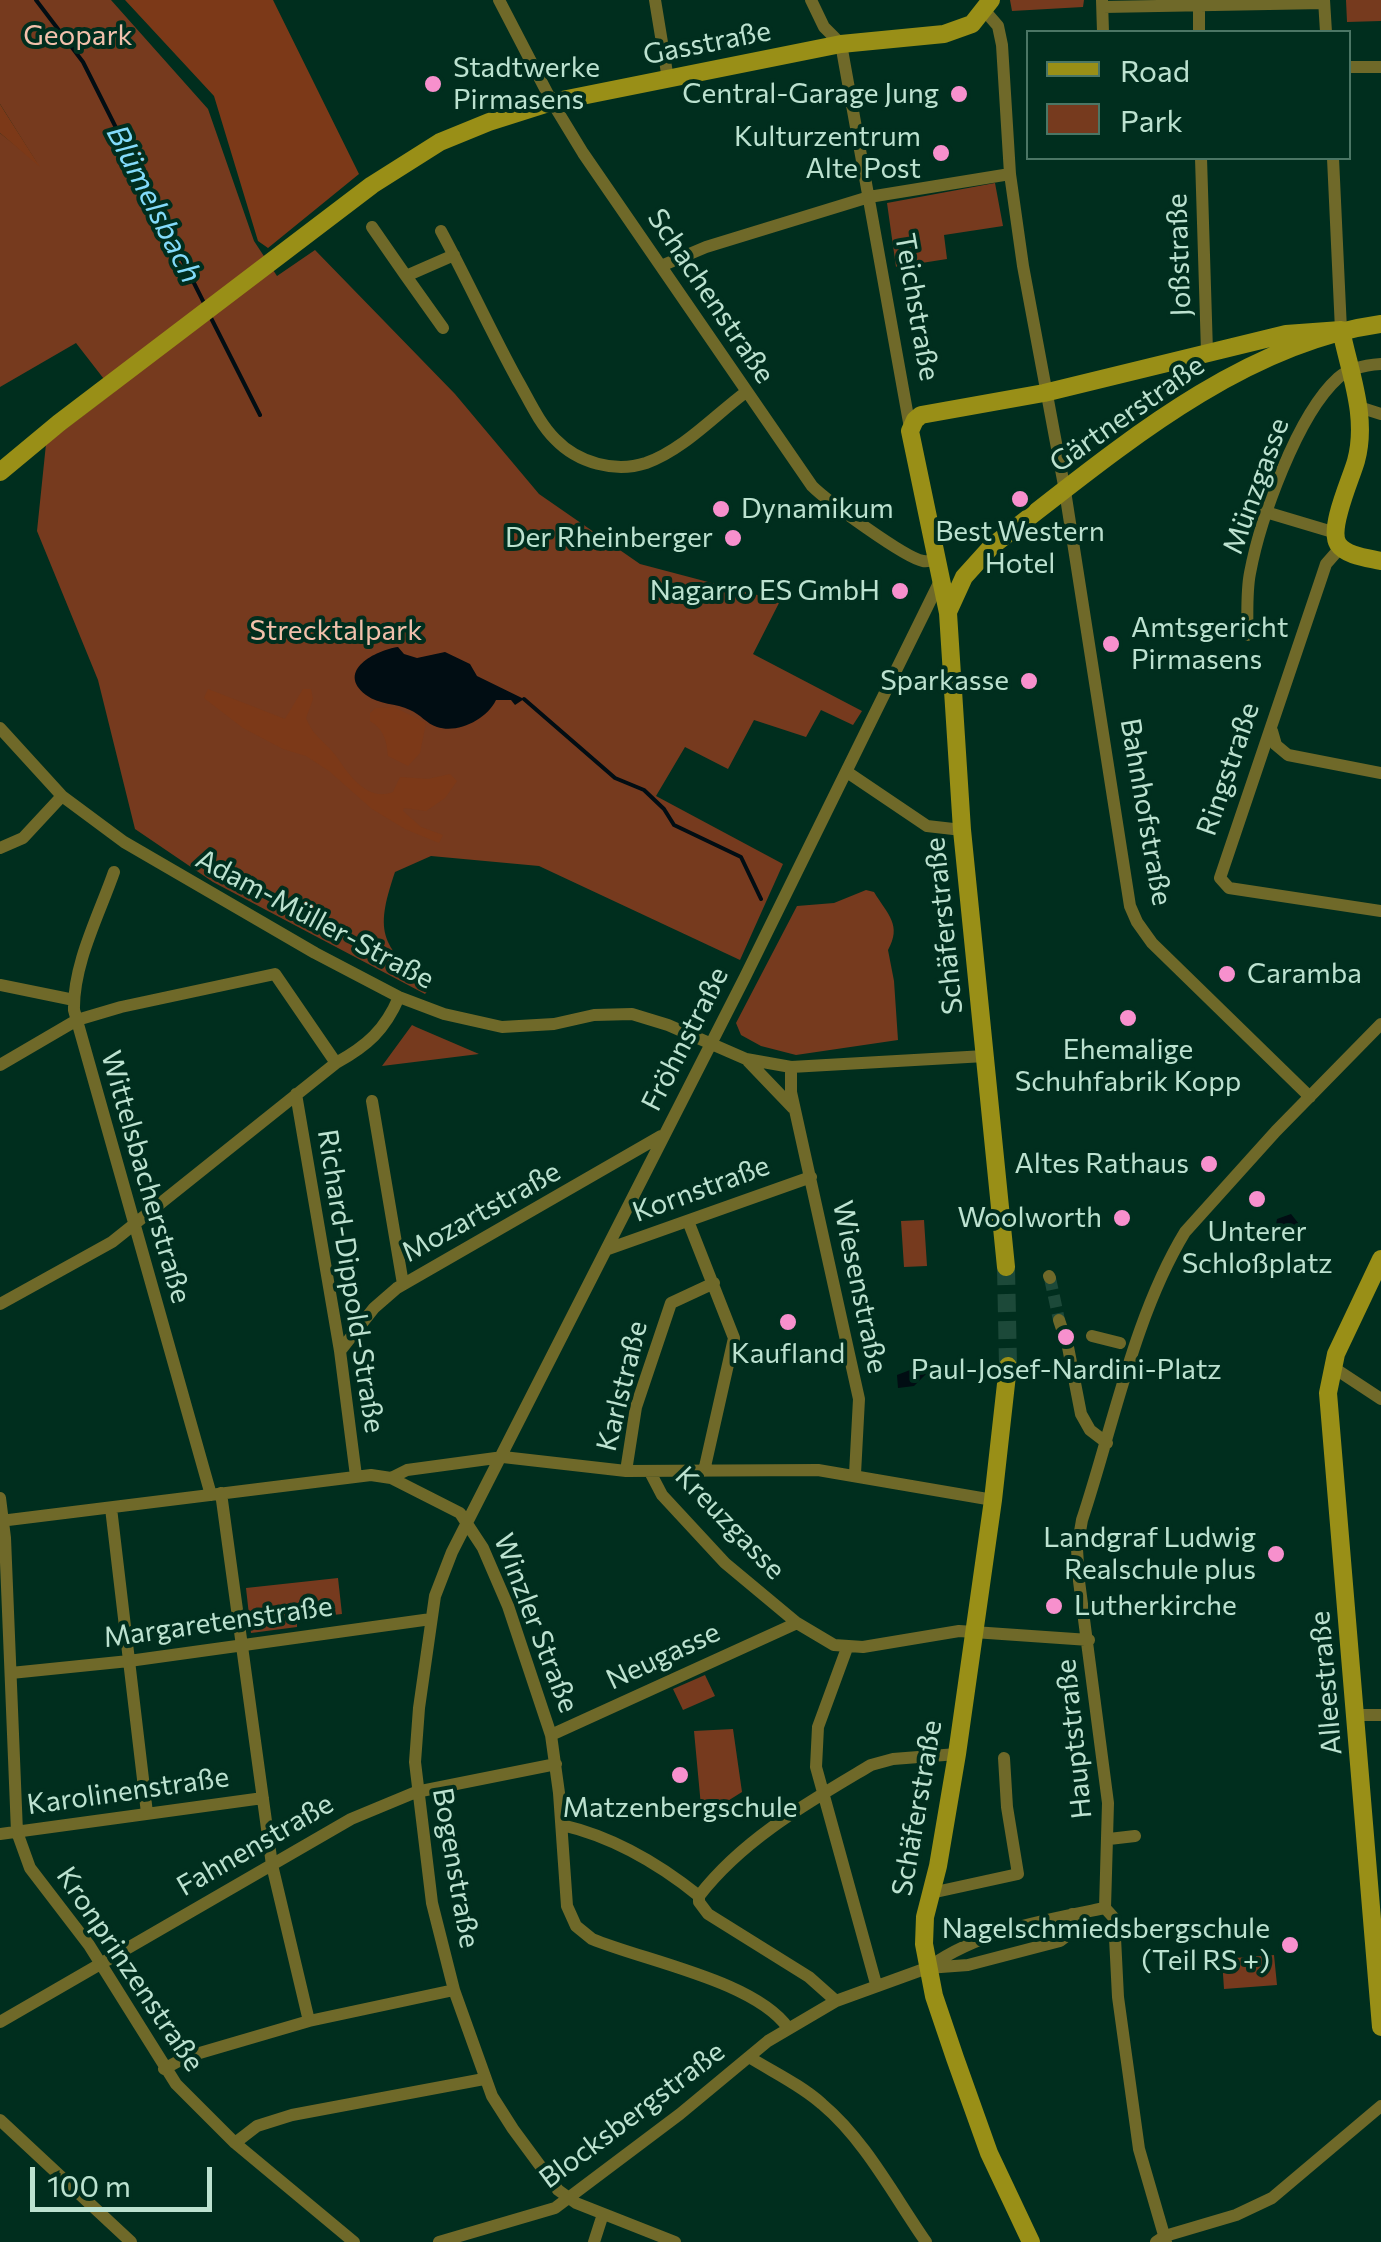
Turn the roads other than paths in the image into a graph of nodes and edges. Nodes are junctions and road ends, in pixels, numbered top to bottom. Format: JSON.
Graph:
{"nodes":[{"id":1,"x":499,"y":0,"type":"edge"},
{"id":2,"x":656,"y":0,"type":"edge"},
{"id":3,"x":811,"y":0,"type":"edge"},
{"id":4,"x":1324,"y":2,"type":"edge"},
{"id":5,"x":1103,"y":4,"type":"edge"},
{"id":6,"x":988,"y":6,"type":"edge"},
{"id":7,"x":1198,"y":7,"type":"junction"},
{"id":8,"x":1102,"y":30,"type":"edge"},
{"id":9,"x":1199,"y":30,"type":"edge"},
{"id":10,"x":1326,"y":30,"type":"edge"},
{"id":11,"x":841,"y":44,"type":"junction"},
{"id":12,"x":1381,"y":67,"type":"edge"},
{"id":13,"x":1351,"y":68,"type":"edge"},
{"id":14,"x":668,"y":78,"type":"junction"},
{"id":15,"x":552,"y":102,"type":"junction"},
{"id":16,"x":1202,"y":160,"type":"edge"},
{"id":17,"x":1332,"y":160,"type":"edge"},
{"id":18,"x":1010,"y":174,"type":"junction"},
{"id":19,"x":869,"y":196,"type":"junction"},
{"id":20,"x":372,"y":227,"type":"dead end"},
{"id":21,"x":441,"y":231,"type":"dead end"},
{"id":22,"x":454,"y":254,"type":"junction"},
{"id":23,"x":661,"y":266,"type":"junction"},
{"id":24,"x":406,"y":276,"type":"junction"},
{"id":25,"x":1381,"y":324,"type":"edge"},
{"id":26,"x":443,"y":328,"type":"dead end"},
{"id":27,"x":1341,"y":330,"type":"junction"},
{"id":28,"x":1206,"y":352,"type":"junction"},
{"id":29,"x":1381,"y":364,"type":"edge"},
{"id":30,"x":1349,"y":371,"type":"junction"},
{"id":31,"x":746,"y":392,"type":"junction"},
{"id":32,"x":1044,"y":393,"type":"junction"},
{"id":33,"x":1359,"y":407,"type":"junction"},
{"id":34,"x":1381,"y":414,"type":"edge"},
{"id":35,"x":910,"y":430,"type":"junction"},
{"id":36,"x":0,"y":472,"type":"edge"},
{"id":37,"x":1065,"y":490,"type":"junction"},
{"id":38,"x":1264,"y":511,"type":"junction"},
{"id":39,"x":1338,"y":540,"type":"junction"},
{"id":40,"x":937,"y":552,"type":"junction"},
{"id":41,"x":1381,"y":561,"type":"edge"},
{"id":42,"x":974,"y":564,"type":"junction"},
{"id":43,"x":941,"y":579,"type":"junction"},
{"id":44,"x":948,"y":612,"type":"junction"},
{"id":45,"x":1247,"y":635,"type":"dead end"},
{"id":46,"x":0,"y":728,"type":"edge"},
{"id":47,"x":1272,"y":728,"type":"junction"},
{"id":48,"x":847,"y":772,"type":"junction"},
{"id":49,"x":1381,"y":773,"type":"edge"},
{"id":50,"x":62,"y":796,"type":"junction"},
{"id":51,"x":962,"y":830,"type":"junction"},
{"id":52,"x":0,"y":848,"type":"edge"},
{"id":53,"x":114,"y":872,"type":"dead end"},
{"id":54,"x":1381,"y":911,"type":"edge"},
{"id":55,"x":0,"y":986,"type":"edge"},
{"id":56,"x":399,"y":997,"type":"junction"},
{"id":57,"x":74,"y":1000,"type":"junction"},
{"id":58,"x":76,"y":1020,"type":"junction"},
{"id":59,"x":1381,"y":1024,"type":"edge"},
{"id":60,"x":710,"y":1044,"type":"junction"},
{"id":61,"x":985,"y":1056,"type":"junction"},
{"id":62,"x":746,"y":1059,"type":"junction"},
{"id":63,"x":336,"y":1063,"type":"junction"},
{"id":64,"x":0,"y":1065,"type":"edge"},
{"id":65,"x":791,"y":1067,"type":"junction"},
{"id":66,"x":296,"y":1094,"type":"junction"},
{"id":67,"x":1310,"y":1097,"type":"junction"},
{"id":68,"x":372,"y":1101,"type":"dead end"},
{"id":69,"x":796,"y":1112,"type":"junction"},
{"id":70,"x":663,"y":1135,"type":"junction"},
{"id":71,"x":810,"y":1177,"type":"junction"},
{"id":72,"x":688,"y":1220,"type":"junction"},
{"id":73,"x":133,"y":1226,"type":"junction"},
{"id":74,"x":608,"y":1249,"type":"junction"},
{"id":75,"x":1381,"y":1259,"type":"edge"},
{"id":76,"x":1006,"y":1267,"type":"tunnel mouth"},
{"id":77,"x":714,"y":1283,"type":"junction"},
{"id":78,"x":403,"y":1284,"type":"junction"},
{"id":79,"x":0,"y":1304,"type":"edge"},
{"id":80,"x":1059,"y":1320,"type":"tunnel mouth"},
{"id":81,"x":1064,"y":1336,"type":"junction"},
{"id":82,"x":1120,"y":1342,"type":"dead end"},
{"id":83,"x":340,"y":1351,"type":"junction"},
{"id":84,"x":1008,"y":1366,"type":"tunnel mouth"},
{"id":85,"x":1331,"y":1366,"type":"junction"},
{"id":86,"x":1381,"y":1399,"type":"edge"},
{"id":87,"x":1107,"y":1442,"type":"junction"},
{"id":88,"x":503,"y":1456,"type":"junction"},
{"id":89,"x":626,"y":1471,"type":"junction"},
{"id":90,"x":704,"y":1471,"type":"junction"},
{"id":91,"x":650,"y":1472,"type":"junction"},
{"id":92,"x":855,"y":1474,"type":"junction"},
{"id":93,"x":356,"y":1476,"type":"junction"},
{"id":94,"x":390,"y":1478,"type":"junction"},
{"id":95,"x":216,"y":1494,"type":"junction"},
{"id":96,"x":0,"y":1498,"type":"edge"},
{"id":97,"x":993,"y":1500,"type":"junction"},
{"id":98,"x":111,"y":1508,"type":"junction"},
{"id":99,"x":468,"y":1520,"type":"junction"},
{"id":100,"x":2,"y":1521,"type":"edge"},
{"id":101,"x":431,"y":1618,"type":"junction"},
{"id":102,"x":796,"y":1623,"type":"junction"},
{"id":103,"x":974,"y":1632,"type":"junction"},
{"id":104,"x":1088,"y":1640,"type":"junction"},
{"id":105,"x":242,"y":1645,"type":"junction"},
{"id":106,"x":846,"y":1648,"type":"junction"},
{"id":107,"x":129,"y":1661,"type":"junction"},
{"id":108,"x":11,"y":1672,"type":"junction"},
{"id":109,"x":1357,"y":1715,"type":"junction"},
{"id":110,"x":1381,"y":1715,"type":"edge"},
{"id":111,"x":551,"y":1734,"type":"junction"},
{"id":112,"x":956,"y":1754,"type":"junction"},
{"id":113,"x":1004,"y":1758,"type":"dead end"},
{"id":114,"x":556,"y":1764,"type":"junction"},
{"id":115,"x":416,"y":1792,"type":"junction"},
{"id":116,"x":824,"y":1794,"type":"junction"},
{"id":117,"x":263,"y":1798,"type":"junction"},
{"id":118,"x":147,"y":1813,"type":"junction"},
{"id":119,"x":562,"y":1826,"type":"junction"},
{"id":120,"x":17,"y":1832,"type":"junction"},
{"id":121,"x":0,"y":1834,"type":"edge"},
{"id":122,"x":1135,"y":1836,"type":"dead end"},
{"id":123,"x":1109,"y":1839,"type":"junction"},
{"id":124,"x":272,"y":1865,"type":"junction"},
{"id":125,"x":931,"y":1894,"type":"junction"},
{"id":126,"x":699,"y":1896,"type":"junction"},
{"id":127,"x":1105,"y":1908,"type":"junction"},
{"id":128,"x":1072,"y":1914,"type":"junction"},
{"id":129,"x":100,"y":1963,"type":"junction"},
{"id":130,"x":927,"y":1968,"type":"junction"},
{"id":131,"x":876,"y":1984,"type":"junction"},
{"id":132,"x":454,"y":1990,"type":"junction"},
{"id":133,"x":836,"y":2001,"type":"junction"},
{"id":134,"x":308,"y":2021,"type":"junction"},
{"id":135,"x":0,"y":2022,"type":"edge"},
{"id":136,"x":1381,"y":2026,"type":"edge"},
{"id":137,"x":788,"y":2028,"type":"junction"},
{"id":138,"x":749,"y":2057,"type":"junction"},
{"id":139,"x":164,"y":2069,"type":"junction"},
{"id":140,"x":484,"y":2078,"type":"junction"},
{"id":141,"x":1381,"y":2106,"type":"edge"},
{"id":142,"x":0,"y":2120,"type":"edge"},
{"id":143,"x":235,"y":2143,"type":"junction"},
{"id":144,"x":568,"y":2198,"type":"junction"},
{"id":145,"x":603,"y":2214,"type":"junction"},
{"id":146,"x":1162,"y":2240,"type":"edge"},
{"id":147,"x":131,"y":2242,"type":"edge"},
{"id":148,"x":354,"y":2242,"type":"edge"},
{"id":149,"x":439,"y":2242,"type":"edge"},
{"id":150,"x":594,"y":2242,"type":"edge"},
{"id":151,"x":675,"y":2242,"type":"edge"},
{"id":152,"x":926,"y":2242,"type":"edge"},
{"id":153,"x":1032,"y":2242,"type":"edge"}],
"edges":[{"from":1,"to":15,"type":"street","name":"Schachenstraße"},
{"from":2,"to":14,"type":"street"},
{"from":3,"to":11,"type":"street"},
{"from":4,"to":7,"type":"street"},
{"from":4,"to":10,"type":"street"},
{"from":5,"to":7,"type":"street"},
{"from":5,"to":8,"type":"street"},
{"from":6,"to":11,"type":"main road","name":"Gasstraße"},
{"from":6,"to":18,"type":"street","name":"Bahnhofstraße"},
{"from":7,"to":9,"type":"street"},
{"from":11,"to":14,"type":"main road","name":"Gasstraße"},
{"from":11,"to":19,"type":"street","name":"Teichstraße"},
{"from":12,"to":13,"type":"street"},
{"from":14,"to":15,"type":"main road","name":"Gasstraße"},
{"from":15,"to":23,"type":"street","name":"Schachenstraße"},
{"from":15,"to":36,"type":"main road","name":"Gasstraße"},
{"from":16,"to":28,"type":"street","name":"Joßstraße"},
{"from":17,"to":27,"type":"street"},
{"from":18,"to":19,"type":"street"},
{"from":18,"to":32,"type":"street","name":"Bahnhofstraße"},
{"from":19,"to":23,"type":"street"},
{"from":19,"to":35,"type":"street","name":"Teichstraße"},
{"from":20,"to":24,"type":"street"},
{"from":21,"to":22,"type":"street"},
{"from":22,"to":24,"type":"street"},
{"from":22,"to":31,"type":"street"},
{"from":23,"to":31,"type":"street","name":"Schachenstraße"},
{"from":24,"to":26,"type":"street"},
{"from":25,"to":27,"type":"main road","name":"Gärtnerstraße"},
{"from":27,"to":28,"type":"main road"},
{"from":27,"to":30,"type":"main road","name":"Ringstraße"},
{"from":27,"to":37,"type":"main road","name":"Gärtnerstraße"},
{"from":28,"to":32,"type":"main road"},
{"from":29,"to":30,"type":"street"},
{"from":30,"to":33,"type":"main road","name":"Ringstraße"},
{"from":30,"to":38,"type":"street","name":"Münzgasse"},
{"from":31,"to":40,"type":"street","name":"Schachenstraße"},
{"from":32,"to":35,"type":"main road"},
{"from":32,"to":37,"type":"street","name":"Bahnhofstraße"},
{"from":33,"to":34,"type":"street"},
{"from":33,"to":39,"type":"main road","name":"Ringstraße"},
{"from":35,"to":40,"type":"main road","name":"Teichstraße"},
{"from":37,"to":42,"type":"main road","name":"Gärtnerstraße"},
{"from":37,"to":67,"type":"street","name":"Bahnhofstraße"},
{"from":38,"to":39,"type":"street"},
{"from":38,"to":45,"type":"street","name":"Münzgasse"},
{"from":39,"to":41,"type":"main road"},
{"from":39,"to":47,"type":"street","name":"Ringstraße"},
{"from":40,"to":42,"type":"main road"},
{"from":40,"to":43,"type":"main road","name":"Teichstraße"},
{"from":42,"to":44,"type":"main road","name":"Gärtnerstraße"},
{"from":43,"to":44,"type":"main road","name":"Schäferstraße"},
{"from":43,"to":48,"type":"street","name":"Fröhnstraße"},
{"from":44,"to":51,"type":"main road","name":"Schäferstraße"},
{"from":46,"to":50,"type":"street","name":"Adam-Müller-Straße"},
{"from":47,"to":49,"type":"street"},
{"from":47,"to":54,"type":"street","name":"Ringstraße"},
{"from":48,"to":51,"type":"street"},
{"from":48,"to":60,"type":"street","name":"Fröhnstraße"},
{"from":50,"to":52,"type":"street"},
{"from":50,"to":56,"type":"street","name":"Adam-Müller-Straße"},
{"from":51,"to":61,"type":"main road","name":"Schäferstraße"},
{"from":53,"to":57,"type":"street","name":"Wittelsbacherstraße"},
{"from":55,"to":57,"type":"street"},
{"from":56,"to":60,"type":"street","name":"Adam-Müller-Straße"},
{"from":56,"to":63,"type":"street"},
{"from":57,"to":58,"type":"street","name":"Wittelsbacherstraße"},
{"from":58,"to":63,"type":"street"},
{"from":58,"to":64,"type":"street"},
{"from":58,"to":73,"type":"street","name":"Wittelsbacherstraße"},
{"from":59,"to":67,"type":"street","name":"Hauptstraße"},
{"from":60,"to":62,"type":"street"},
{"from":60,"to":70,"type":"street","name":"Fröhnstraße"},
{"from":61,"to":65,"type":"street"},
{"from":61,"to":76,"type":"main road","name":"Schäferstraße"},
{"from":62,"to":65,"type":"street"},
{"from":62,"to":69,"type":"street"},
{"from":63,"to":66,"type":"street"},
{"from":65,"to":69,"type":"street","name":"Wiesenstraße"},
{"from":66,"to":73,"type":"street"},
{"from":66,"to":83,"type":"street","name":"Richard-Dippold-Straße"},
{"from":67,"to":87,"type":"street","name":"Hauptstraße"},
{"from":68,"to":78,"type":"street"},
{"from":69,"to":71,"type":"street","name":"Wiesenstraße"},
{"from":70,"to":74,"type":"street","name":"Fröhnstraße"},
{"from":70,"to":78,"type":"street","name":"Mozartstraße"},
{"from":71,"to":72,"type":"street","name":"Kornstraße"},
{"from":71,"to":92,"type":"street","name":"Wiesenstraße"},
{"from":72,"to":74,"type":"street","name":"Kornstraße"},
{"from":72,"to":77,"type":"street"},
{"from":73,"to":79,"type":"street"},
{"from":73,"to":95,"type":"street","name":"Wittelsbacherstraße"},
{"from":74,"to":88,"type":"street","name":"Fröhnstraße"},
{"from":75,"to":85,"type":"main road","name":"Alleestraße"},
{"from":77,"to":89,"type":"street","name":"Karlstraße"},
{"from":77,"to":90,"type":"street"},
{"from":78,"to":83,"type":"street","name":"Mozartstraße"},
{"from":80,"to":81,"type":"street"},
{"from":81,"to":82,"type":"street"},
{"from":81,"to":87,"type":"street"},
{"from":83,"to":93,"type":"street","name":"Richard-Dippold-Straße"},
{"from":84,"to":97,"type":"main road","name":"Schäferstraße"},
{"from":85,"to":86,"type":"street"},
{"from":85,"to":109,"type":"main road","name":"Alleestraße"},
{"from":87,"to":104,"type":"street","name":"Hauptstraße"},
{"from":88,"to":89,"type":"street","name":"Kreuzgasse"},
{"from":88,"to":94,"type":"street","name":"Kreuzgasse"},
{"from":88,"to":99,"type":"street","name":"Fröhnstraße"},
{"from":89,"to":91,"type":"street","name":"Kreuzgasse"},
{"from":90,"to":91,"type":"street"},
{"from":90,"to":92,"type":"street"},
{"from":91,"to":102,"type":"street","name":"Kreuzgasse"},
{"from":92,"to":97,"type":"street"},
{"from":93,"to":94,"type":"street","name":"Winzler Straße"},
{"from":93,"to":95,"type":"street","name":"Winzler Straße"},
{"from":94,"to":99,"type":"street","name":"Winzler Straße"},
{"from":95,"to":98,"type":"street","name":"Winzler Straße"},
{"from":95,"to":105,"type":"street","name":"Wittelsbacherstraße"},
{"from":96,"to":100,"type":"street"},
{"from":97,"to":103,"type":"main road","name":"Schäferstraße"},
{"from":98,"to":100,"type":"street","name":"Winzler Straße"},
{"from":98,"to":107,"type":"street"},
{"from":99,"to":101,"type":"street","name":"Bogenstraße"},
{"from":99,"to":111,"type":"street","name":"Winzler Straße"},
{"from":100,"to":108,"type":"street"},
{"from":101,"to":105,"type":"street","name":"Margaretenstraße"},
{"from":101,"to":115,"type":"street","name":"Bogenstraße"},
{"from":102,"to":106,"type":"street","name":"Kreuzgasse"},
{"from":102,"to":111,"type":"street","name":"Neugasse"},
{"from":103,"to":104,"type":"street"},
{"from":103,"to":106,"type":"street"},
{"from":103,"to":112,"type":"main road","name":"Schäferstraße"},
{"from":104,"to":123,"type":"street","name":"Hauptstraße"},
{"from":105,"to":107,"type":"street","name":"Margaretenstraße"},
{"from":105,"to":117,"type":"street","name":"Wittelsbacherstraße"},
{"from":106,"to":116,"type":"street"},
{"from":107,"to":108,"type":"street","name":"Margaretenstraße"},
{"from":107,"to":118,"type":"street"},
{"from":108,"to":120,"type":"street"},
{"from":109,"to":110,"type":"street"},
{"from":109,"to":136,"type":"main road","name":"Alleestraße"},
{"from":111,"to":114,"type":"street","name":"Winzler Straße"},
{"from":112,"to":116,"type":"street"},
{"from":112,"to":125,"type":"main road","name":"Schäferstraße"},
{"from":113,"to":125,"type":"street"},
{"from":114,"to":115,"type":"street","name":"Fahnenstraße"},
{"from":114,"to":119,"type":"street","name":"Winzler Straße"},
{"from":115,"to":124,"type":"street","name":"Fahnenstraße"},
{"from":115,"to":132,"type":"street","name":"Bogenstraße"},
{"from":116,"to":126,"type":"street"},
{"from":116,"to":131,"type":"street"},
{"from":117,"to":118,"type":"street","name":"Karolinenstraße"},
{"from":117,"to":124,"type":"street","name":"Wittelsbacherstraße"},
{"from":118,"to":120,"type":"street","name":"Karolinenstraße"},
{"from":119,"to":126,"type":"street"},
{"from":119,"to":137,"type":"street","name":"Winzler Straße"},
{"from":120,"to":121,"type":"street","name":"Karolinenstraße"},
{"from":120,"to":129,"type":"street","name":"Kronprinzenstraße"},
{"from":122,"to":123,"type":"street"},
{"from":123,"to":127,"type":"street","name":"Hauptstraße"},
{"from":124,"to":129,"type":"street","name":"Fahnenstraße"},
{"from":124,"to":134,"type":"street","name":"Wittelsbacherstraße"},
{"from":125,"to":130,"type":"main road","name":"Schäferstraße"},
{"from":126,"to":133,"type":"street"},
{"from":127,"to":128,"type":"street"},
{"from":127,"to":146,"type":"street","name":"Hauptstraße"},
{"from":128,"to":130,"type":"street"},
{"from":128,"to":130,"type":"street"},
{"from":129,"to":135,"type":"street","name":"Fahnenstraße"},
{"from":129,"to":139,"type":"street","name":"Kronprinzenstraße"},
{"from":130,"to":131,"type":"street","name":"Blocksbergstraße"},
{"from":130,"to":153,"type":"main road","name":"Schäferstraße"},
{"from":131,"to":133,"type":"street","name":"Blocksbergstraße"},
{"from":132,"to":134,"type":"street"},
{"from":132,"to":140,"type":"street","name":"Bogenstraße"},
{"from":133,"to":137,"type":"street","name":"Blocksbergstraße"},
{"from":134,"to":139,"type":"street"},
{"from":137,"to":138,"type":"street","name":"Blocksbergstraße"},
{"from":138,"to":144,"type":"street","name":"Blocksbergstraße"},
{"from":138,"to":152,"type":"street"},
{"from":139,"to":143,"type":"street","name":"Kronprinzenstraße"},
{"from":140,"to":143,"type":"street"},
{"from":140,"to":144,"type":"street","name":"Bogenstraße"},
{"from":141,"to":146,"type":"street"},
{"from":142,"to":147,"type":"street"},
{"from":143,"to":148,"type":"street","name":"Kronprinzenstraße"},
{"from":144,"to":145,"type":"street"},
{"from":144,"to":149,"type":"street","name":"Blocksbergstraße"},
{"from":145,"to":150,"type":"street"},
{"from":145,"to":151,"type":"street"}]}
